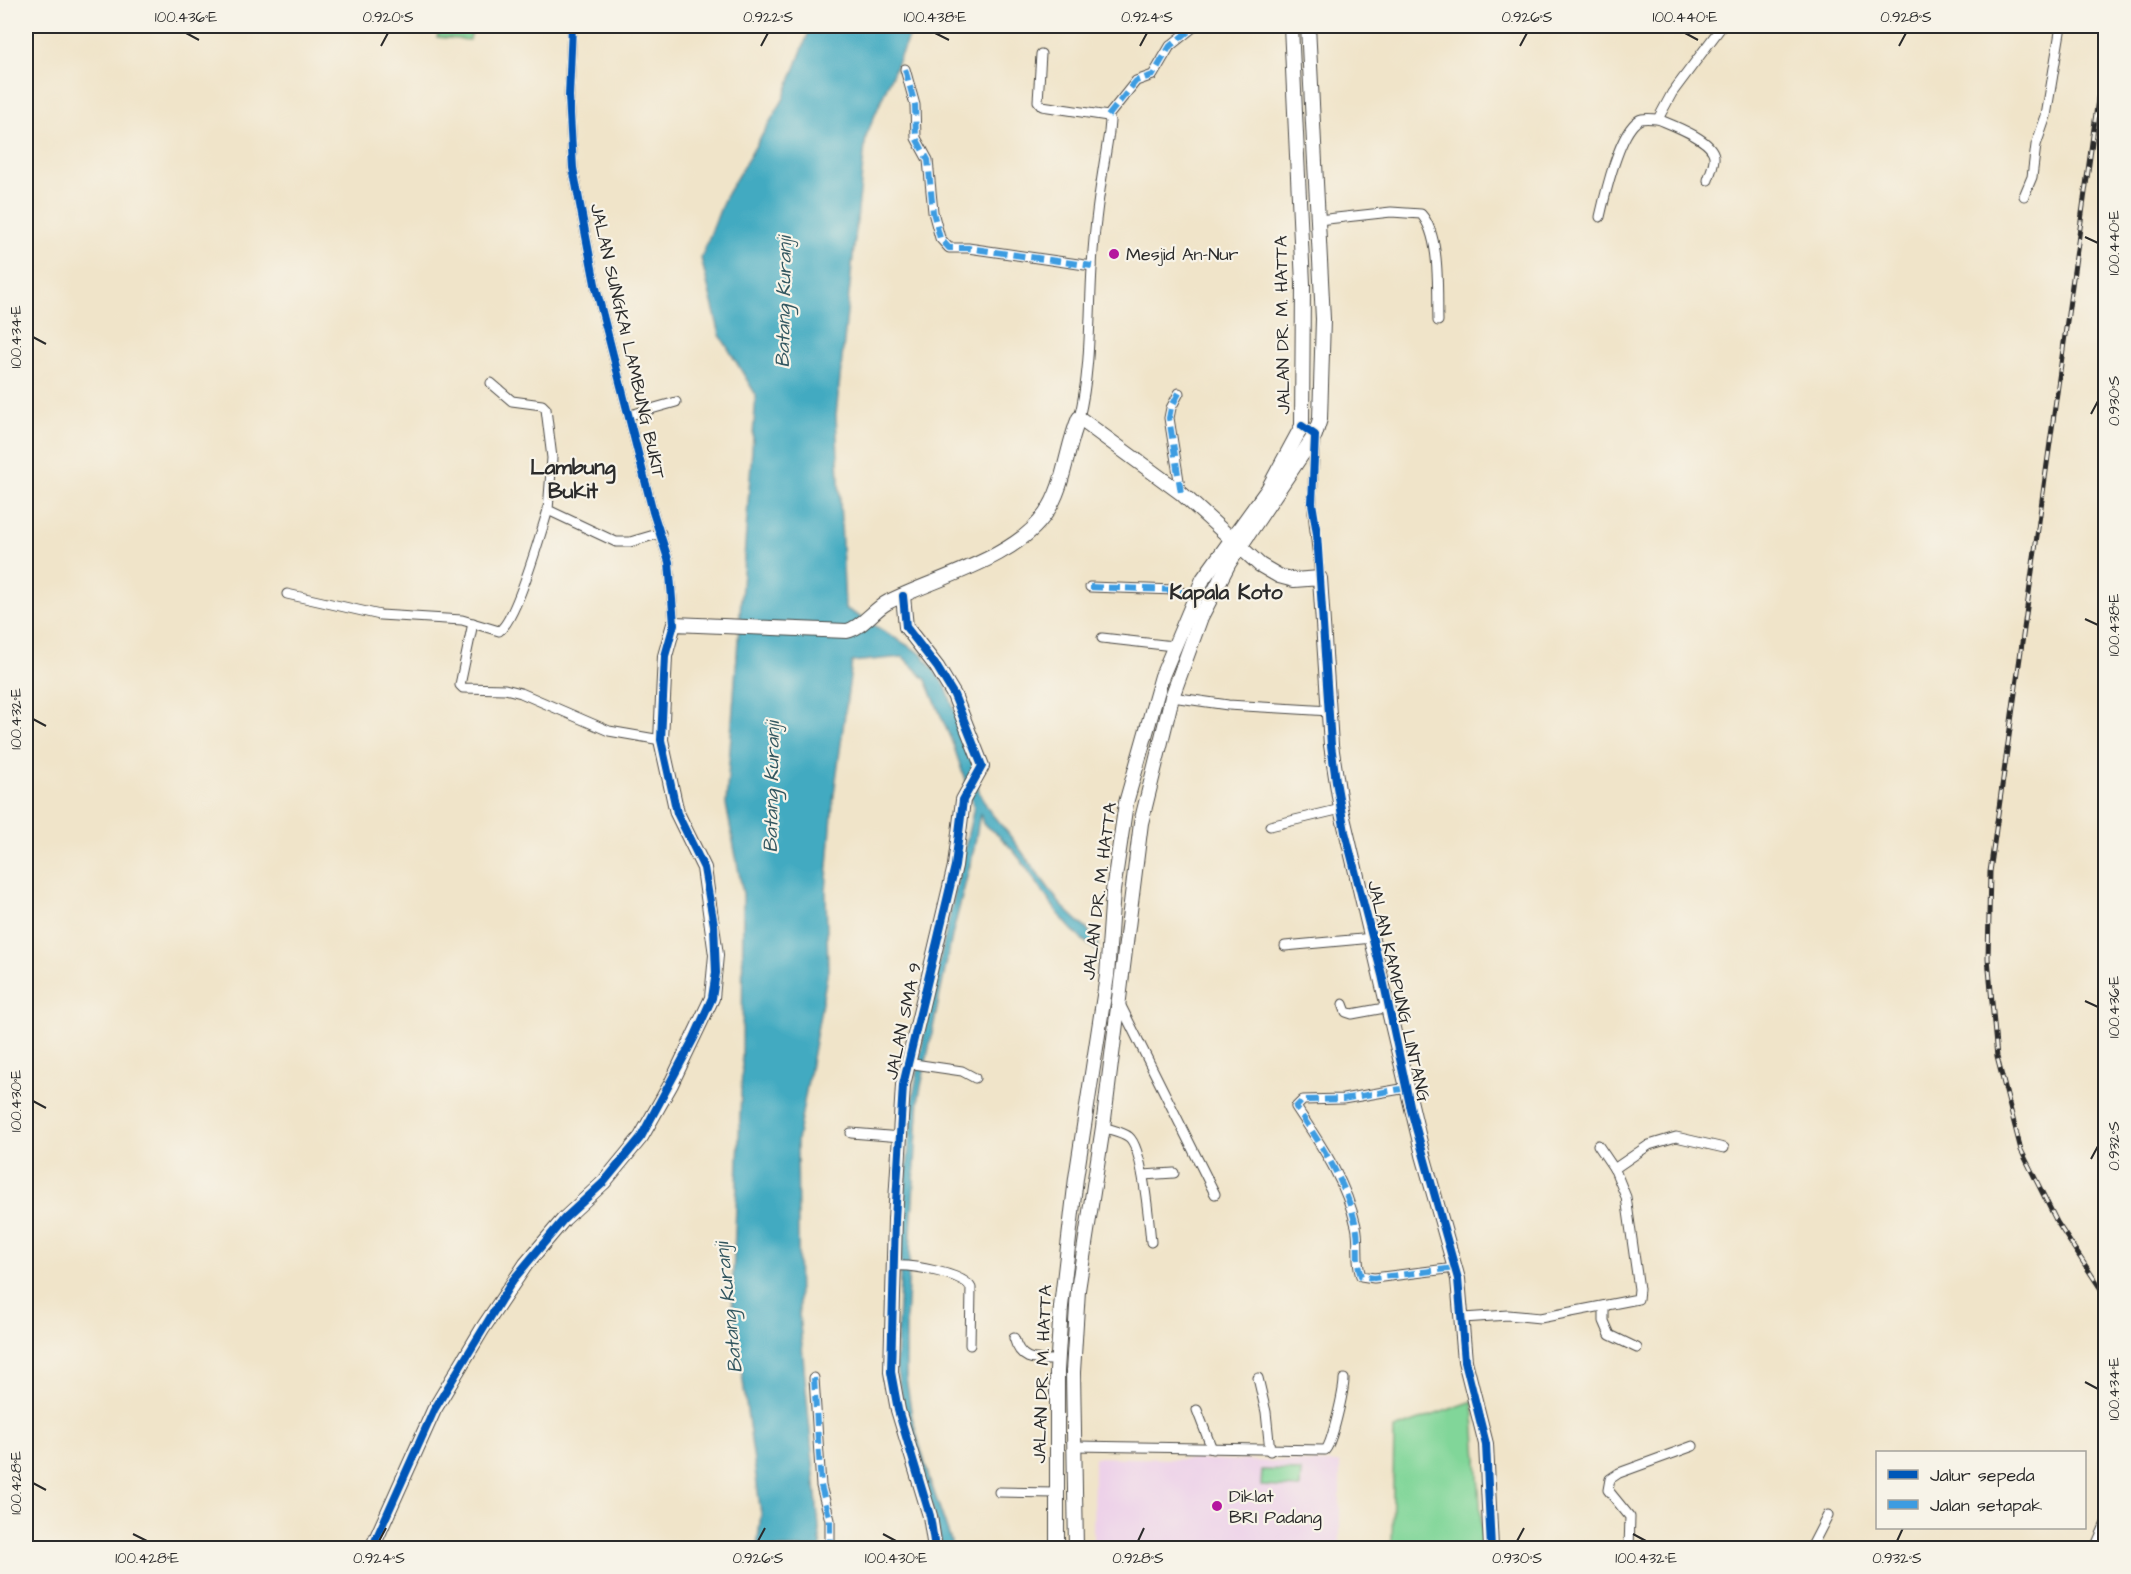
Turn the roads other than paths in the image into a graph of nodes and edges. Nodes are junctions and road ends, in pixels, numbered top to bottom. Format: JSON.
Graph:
{"nodes":[{"id":1,"x":572,"y":26,"type":"edge"},
{"id":2,"x":1195,"y":26,"type":"edge"},
{"id":3,"x":1291,"y":26,"type":"edge"},
{"id":4,"x":1308,"y":26,"type":"edge"},
{"id":5,"x":1722,"y":26,"type":"edge"},
{"id":6,"x":2061,"y":26,"type":"edge"},
{"id":7,"x":1041,"y":54,"type":"dead end"},
{"id":8,"x":904,"y":69,"type":"dead end"},
{"id":9,"x":1108,"y":116,"type":"junction"},
{"id":10,"x":1658,"y":119,"type":"junction"},
{"id":11,"x":1314,"y":176,"type":"junction"},
{"id":12,"x":1297,"y":177,"type":"junction"},
{"id":13,"x":1708,"y":180,"type":"dead end"},
{"id":14,"x":2024,"y":196,"type":"dead end"},
{"id":15,"x":1600,"y":217,"type":"dead end"},
{"id":16,"x":1318,"y":220,"type":"junction"},
{"id":17,"x":1092,"y":266,"type":"junction"},
{"id":18,"x":1438,"y":321,"type":"dead end"},
{"id":19,"x":491,"y":383,"type":"dead end"},
{"id":20,"x":1179,"y":393,"type":"dead end"},
{"id":21,"x":676,"y":402,"type":"dead end"},
{"id":22,"x":630,"y":416,"type":"junction"},
{"id":23,"x":1079,"y":418,"type":"junction"},
{"id":24,"x":1302,"y":426,"type":"junction"},
{"id":25,"x":1316,"y":435,"type":"junction"},
{"id":26,"x":1180,"y":493,"type":"junction"},
{"id":27,"x":548,"y":510,"type":"junction"},
{"id":28,"x":661,"y":533,"type":"junction"},
{"id":29,"x":1236,"y":543,"type":"junction"},
{"id":30,"x":1320,"y":578,"type":"junction"},
{"id":31,"x":1090,"y":586,"type":"dead end"},
{"id":32,"x":287,"y":594,"type":"dead end"},
{"id":33,"x":903,"y":596,"type":"junction"},
{"id":34,"x":1195,"y":597,"type":"junction"},
{"id":35,"x":473,"y":623,"type":"junction"},
{"id":36,"x":674,"y":624,"type":"junction"},
{"id":37,"x":1102,"y":638,"type":"dead end"},
{"id":38,"x":1173,"y":646,"type":"junction"},
{"id":39,"x":1172,"y":697,"type":"junction"},
{"id":40,"x":1330,"y":711,"type":"junction"},
{"id":41,"x":661,"y":740,"type":"junction"},
{"id":42,"x":1341,"y":809,"type":"junction"},
{"id":43,"x":1270,"y":826,"type":"dead end"},
{"id":44,"x":1373,"y":938,"type":"junction"},
{"id":45,"x":1285,"y":946,"type":"dead end"},
{"id":46,"x":1118,"y":1000,"type":"junction"},
{"id":47,"x":1343,"y":1004,"type":"dead end"},
{"id":48,"x":1390,"y":1007,"type":"junction"},
{"id":49,"x":912,"y":1064,"type":"junction"},
{"id":50,"x":975,"y":1078,"type":"dead end"},
{"id":51,"x":1407,"y":1088,"type":"junction"},
{"id":52,"x":1103,"y":1127,"type":"junction"},
{"id":53,"x":851,"y":1133,"type":"dead end"},
{"id":54,"x":901,"y":1137,"type":"junction"},
{"id":55,"x":1598,"y":1145,"type":"dead end"},
{"id":56,"x":1724,"y":1148,"type":"dead end"},
{"id":57,"x":1614,"y":1169,"type":"junction"},
{"id":58,"x":1174,"y":1173,"type":"dead end"},
{"id":59,"x":1143,"y":1174,"type":"junction"},
{"id":60,"x":1215,"y":1194,"type":"dead end"},
{"id":61,"x":1151,"y":1242,"type":"dead end"},
{"id":62,"x":901,"y":1266,"type":"junction"},
{"id":63,"x":1455,"y":1268,"type":"junction"},
{"id":64,"x":1604,"y":1306,"type":"junction"},
{"id":65,"x":1463,"y":1318,"type":"junction"},
{"id":66,"x":1014,"y":1338,"type":"dead end"},
{"id":67,"x":970,"y":1345,"type":"dead end"},
{"id":68,"x":1637,"y":1348,"type":"dead end"},
{"id":69,"x":1057,"y":1366,"type":"junction"},
{"id":70,"x":1073,"y":1372,"type":"junction"},
{"id":71,"x":814,"y":1378,"type":"dead end"},
{"id":72,"x":1258,"y":1378,"type":"dead end"},
{"id":73,"x":1344,"y":1379,"type":"dead end"},
{"id":74,"x":1197,"y":1410,"type":"dead end"},
{"id":75,"x":1074,"y":1446,"type":"junction"},
{"id":76,"x":1693,"y":1446,"type":"dead end"},
{"id":77,"x":1212,"y":1449,"type":"junction"},
{"id":78,"x":1270,"y":1450,"type":"junction"},
{"id":79,"x":999,"y":1492,"type":"dead end"},
{"id":80,"x":1056,"y":1493,"type":"junction"},
{"id":81,"x":1828,"y":1515,"type":"dead end"},
{"id":82,"x":2106,"y":1523,"type":"edge"},
{"id":83,"x":372,"y":1548,"type":"edge"},
{"id":84,"x":831,"y":1548,"type":"edge"},
{"id":85,"x":936,"y":1548,"type":"edge"},
{"id":86,"x":1057,"y":1548,"type":"edge"},
{"id":87,"x":1076,"y":1548,"type":"edge"},
{"id":88,"x":1491,"y":1548,"type":"edge"},
{"id":89,"x":1629,"y":1548,"type":"edge"},
{"id":90,"x":1811,"y":1548,"type":"edge"},
{"id":91,"x":2095,"y":1548,"type":"edge"}],
"edges":[{"from":1,"to":22,"type":"street","name":"JALAN SUNGKAI LAMBUNG BUKIT"},
{"from":2,"to":9,"type":"street"},
{"from":3,"to":12,"type":"street","name":"JALAN DR. M. HATTA"},
{"from":4,"to":11,"type":"street","name":"JALAN DR. M. HATTA"},
{"from":5,"to":10,"type":"street"},
{"from":6,"to":14,"type":"street"},
{"from":7,"to":9,"type":"street"},
{"from":8,"to":17,"type":"street"},
{"from":9,"to":17,"type":"street"},
{"from":10,"to":13,"type":"street"},
{"from":10,"to":15,"type":"street"},
{"from":11,"to":12,"type":"street"},
{"from":11,"to":16,"type":"street","name":"JALAN DR. M. HATTA"},
{"from":12,"to":24,"type":"street","name":"JALAN DR. M. HATTA"},
{"from":16,"to":18,"type":"street"},
{"from":16,"to":25,"type":"street","name":"JALAN DR. M. HATTA"},
{"from":17,"to":23,"type":"street"},
{"from":19,"to":27,"type":"street"},
{"from":20,"to":26,"type":"street"},
{"from":21,"to":22,"type":"street"},
{"from":22,"to":28,"type":"street","name":"JALAN SUNGKAI LAMBUNG BUKIT"},
{"from":23,"to":26,"type":"street"},
{"from":23,"to":33,"type":"street"},
{"from":24,"to":25,"type":"street"},
{"from":24,"to":29,"type":"street","name":"JALAN DR. M. HATTA"},
{"from":25,"to":29,"type":"street","name":"JALAN DR. M. HATTA"},
{"from":25,"to":30,"type":"street","name":"JALAN KAMPUNG LINTANG"},
{"from":26,"to":29,"type":"street"},
{"from":27,"to":28,"type":"street"},
{"from":27,"to":35,"type":"street"},
{"from":28,"to":36,"type":"street","name":"JALAN SUNGKAI LAMBUNG BUKIT"},
{"from":29,"to":30,"type":"street"},
{"from":29,"to":34,"type":"street","name":"JALAN DR. M. HATTA"},
{"from":29,"to":39,"type":"street","name":"JALAN DR. M. HATTA"},
{"from":30,"to":40,"type":"street","name":"JALAN KAMPUNG LINTANG"},
{"from":31,"to":34,"type":"street"},
{"from":32,"to":35,"type":"street"},
{"from":33,"to":36,"type":"street"},
{"from":33,"to":49,"type":"street","name":"JALAN SMA 9"},
{"from":34,"to":38,"type":"street","name":"JALAN DR. M. HATTA"},
{"from":35,"to":41,"type":"street"},
{"from":36,"to":41,"type":"street"},
{"from":37,"to":38,"type":"street"},
{"from":38,"to":69,"type":"street","name":"JALAN DR. M. HATTA"},
{"from":39,"to":40,"type":"street"},
{"from":39,"to":46,"type":"street","name":"JALAN DR. M. HATTA"},
{"from":40,"to":42,"type":"street","name":"JALAN KAMPUNG LINTANG"},
{"from":41,"to":83,"type":"street"},
{"from":42,"to":43,"type":"street"},
{"from":42,"to":44,"type":"street","name":"JALAN KAMPUNG LINTANG"},
{"from":44,"to":45,"type":"street"},
{"from":44,"to":48,"type":"street","name":"JALAN KAMPUNG LINTANG"},
{"from":46,"to":52,"type":"street","name":"JALAN DR. M. HATTA"},
{"from":46,"to":60,"type":"street"},
{"from":47,"to":48,"type":"street"},
{"from":48,"to":51,"type":"street","name":"JALAN KAMPUNG LINTANG"},
{"from":49,"to":50,"type":"street"},
{"from":49,"to":54,"type":"street","name":"JALAN SMA 9"},
{"from":51,"to":63,"type":"street","name":"JALAN KAMPUNG LINTANG"},
{"from":51,"to":63,"type":"street"},
{"from":52,"to":59,"type":"street"},
{"from":52,"to":70,"type":"street","name":"JALAN DR. M. HATTA"},
{"from":53,"to":54,"type":"street"},
{"from":54,"to":62,"type":"street","name":"JALAN SMA 9"},
{"from":55,"to":57,"type":"street"},
{"from":56,"to":57,"type":"street"},
{"from":57,"to":64,"type":"street"},
{"from":58,"to":59,"type":"street"},
{"from":59,"to":61,"type":"street"},
{"from":62,"to":67,"type":"street"},
{"from":62,"to":85,"type":"street","name":"JALAN SMA 9"},
{"from":63,"to":65,"type":"street","name":"JALAN KAMPUNG LINTANG"},
{"from":64,"to":65,"type":"street"},
{"from":64,"to":68,"type":"street"},
{"from":65,"to":88,"type":"street","name":"JALAN KAMPUNG LINTANG"},
{"from":66,"to":69,"type":"street"},
{"from":69,"to":70,"type":"street"},
{"from":69,"to":80,"type":"street","name":"JALAN DR. M. HATTA"},
{"from":70,"to":75,"type":"street","name":"JALAN DR. M. HATTA"},
{"from":71,"to":84,"type":"street"},
{"from":72,"to":78,"type":"street"},
{"from":73,"to":78,"type":"street"},
{"from":74,"to":77,"type":"street"},
{"from":75,"to":77,"type":"street"},
{"from":75,"to":87,"type":"street","name":"JALAN DR. M. HATTA"},
{"from":76,"to":89,"type":"street"},
{"from":77,"to":78,"type":"street"},
{"from":79,"to":80,"type":"street"},
{"from":80,"to":86,"type":"street","name":"JALAN DR. M. HATTA"},
{"from":81,"to":90,"type":"street"},
{"from":82,"to":91,"type":"street"}]}
